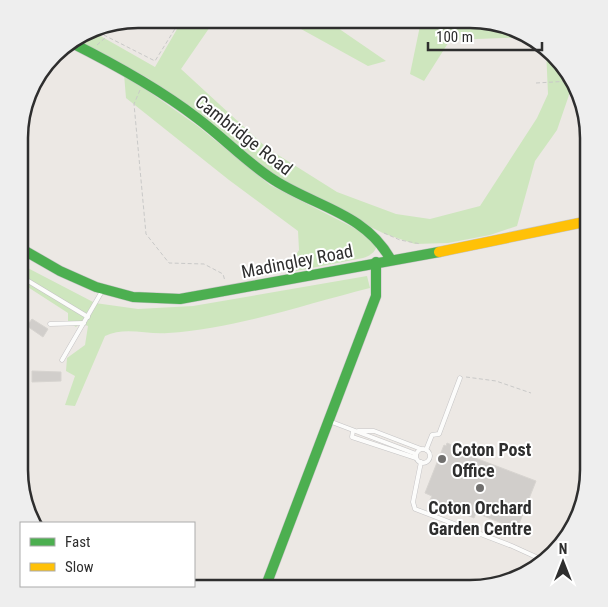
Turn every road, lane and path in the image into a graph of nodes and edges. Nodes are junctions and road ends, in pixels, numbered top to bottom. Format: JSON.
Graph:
{"nodes":[{"id":1,"x":176,"y":28,"type":"edge"},
{"id":2,"x":100,"y":34,"type":"edge"},
{"id":3,"x":106,"y":37,"type":"junction"},
{"id":4,"x":102,"y":39,"type":"dead end"},
{"id":5,"x":77,"y":46,"type":"edge"},
{"id":6,"x":565,"y":82,"type":"edge"},
{"id":7,"x":144,"y":83,"type":"junction"},
{"id":8,"x":536,"y":84,"type":"dead end"},
{"id":9,"x":580,"y":223,"type":"edge"},
{"id":10,"x":378,"y":231,"type":"dead end"},
{"id":11,"x":429,"y":245,"type":"dead end"},
{"id":12,"x":28,"y":253,"type":"edge"},
{"id":13,"x":391,"y":260,"type":"junction"},
{"id":14,"x":376,"y":262,"type":"junction"},
{"id":15,"x":28,"y":281,"type":"edge"},
{"id":16,"x":102,"y":291,"type":"junction"},
{"id":17,"x":227,"y":291,"type":"junction"},
{"id":18,"x":88,"y":317,"type":"junction"},
{"id":19,"x":84,"y":323,"type":"junction"},
{"id":20,"x":50,"y":324,"type":"dead end"},
{"id":21,"x":62,"y":360,"type":"dead end"},
{"id":22,"x":460,"y":378,"type":"joint"},
{"id":23,"x":531,"y":393,"type":"dead end"},
{"id":24,"x":330,"y":421,"type":"junction"},
{"id":25,"x":354,"y":431,"type":"junction"},
{"id":26,"x":423,"y":449,"type":"junction"},
{"id":27,"x":416,"y":456,"type":"junction"},
{"id":28,"x":421,"y":462,"type":"junction"},
{"id":29,"x":537,"y":557,"type":"edge"},
{"id":30,"x":269,"y":579,"type":"edge"}],
"edges":[{"from":1,"to":3,"type":"path"},
{"from":2,"to":3,"type":"path"},
{"from":3,"to":4,"type":"path"},
{"from":5,"to":7,"type":"main road","name":"Cambridge Road"},
{"from":6,"to":8,"type":"path"},
{"from":7,"to":13,"type":"main road","name":"Cambridge Road"},
{"from":7,"to":17,"type":"path"},
{"from":9,"to":13,"type":"main road","name":"Madingley Road"},
{"from":10,"to":11,"type":"path"},
{"from":12,"to":16,"type":"main road","name":"Madingley Road"},
{"from":13,"to":14,"type":"main road","name":"Madingley Road"},
{"from":14,"to":17,"type":"main road","name":"Madingley Road"},
{"from":14,"to":24,"type":"main road"},
{"from":15,"to":18,"type":"lane"},
{"from":16,"to":17,"type":"main road","name":"Madingley Road"},
{"from":16,"to":18,"type":"lane"},
{"from":18,"to":19,"type":"lane"},
{"from":19,"to":20,"type":"lane"},
{"from":19,"to":21,"type":"lane"},
{"from":22,"to":23,"type":"path"},
{"from":22,"to":26,"type":"lane"},
{"from":24,"to":25,"type":"lane"},
{"from":24,"to":30,"type":"main road"},
{"from":25,"to":26,"type":"lane"},
{"from":25,"to":27,"type":"lane"},
{"from":26,"to":27,"type":"lane"},
{"from":26,"to":28,"type":"lane"},
{"from":27,"to":28,"type":"lane"},
{"from":28,"to":29,"type":"lane"}]}
